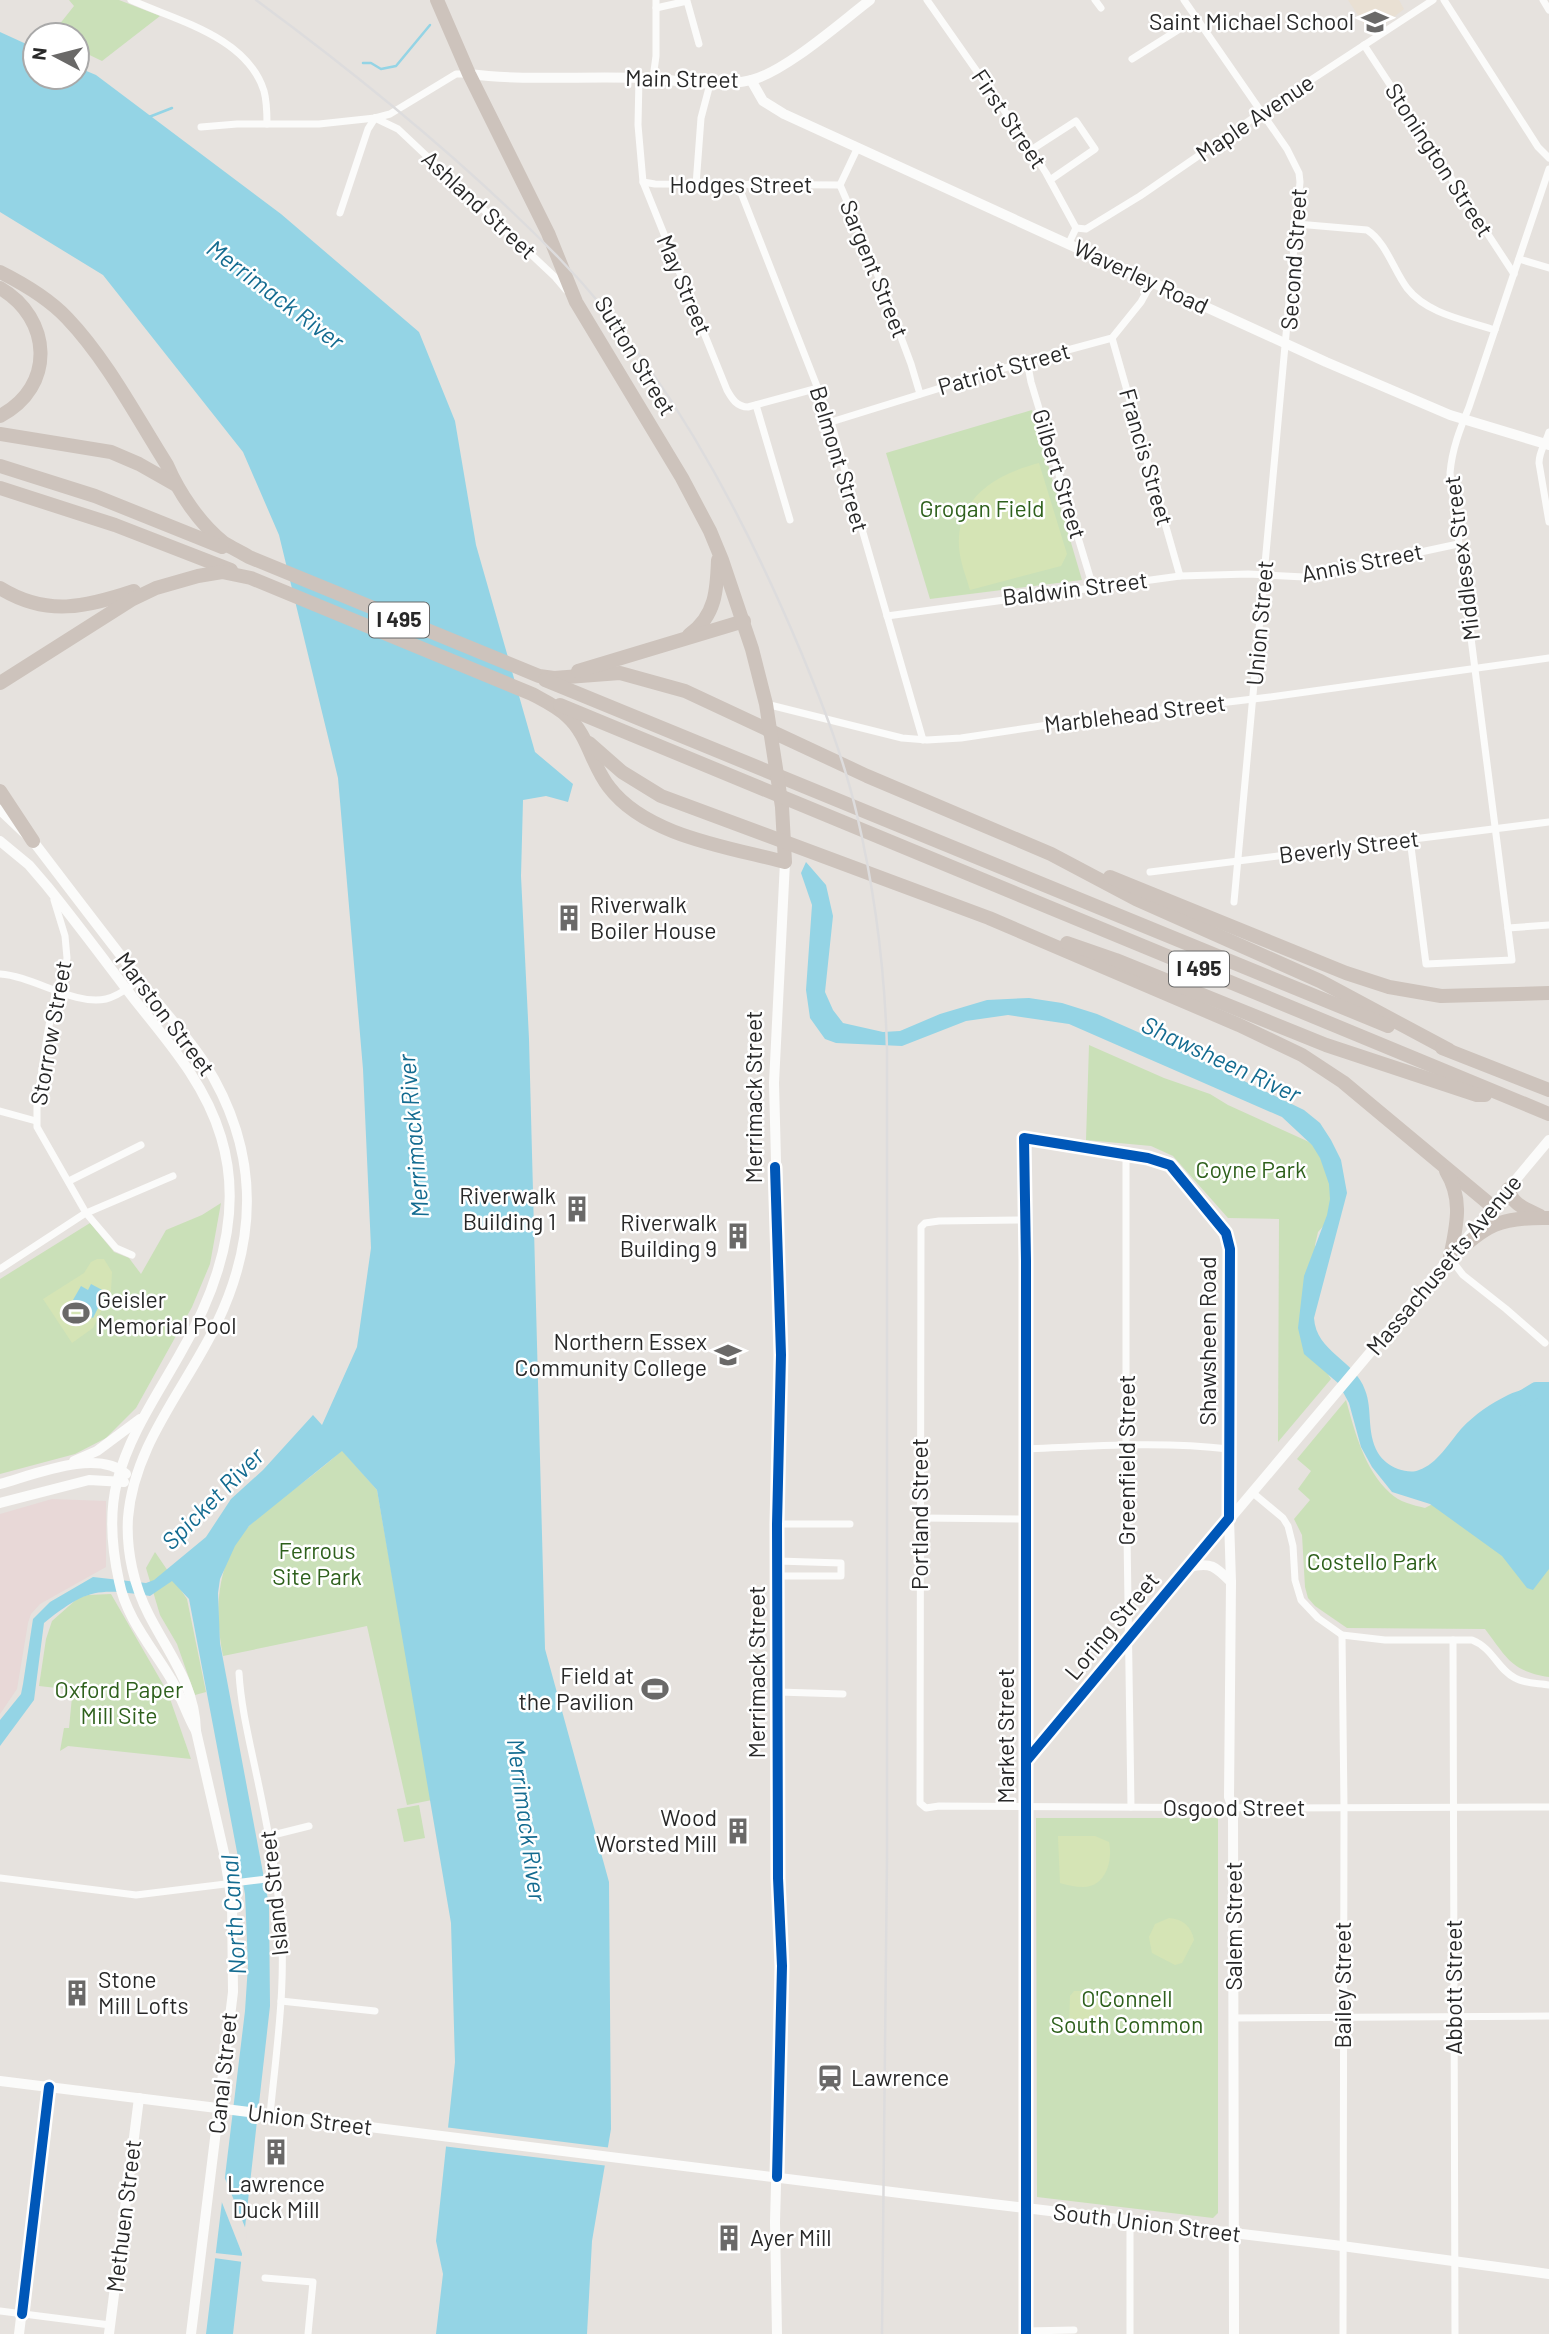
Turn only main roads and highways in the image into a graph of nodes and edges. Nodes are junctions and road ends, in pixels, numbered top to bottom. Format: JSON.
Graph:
{"nodes":[{"id":1,"x":437,"y":0,"type":"edge"},
{"id":2,"x":870,"y":0,"type":"edge"},
{"id":3,"x":469,"y":74,"type":"junction"},
{"id":4,"x":751,"y":80,"type":"junction"},
{"id":5,"x":0,"y":272,"type":"edge"},
{"id":6,"x":0,"y":288,"type":"edge"},
{"id":7,"x":0,"y":416,"type":"edge"},
{"id":8,"x":0,"y":433,"type":"edge"},
{"id":9,"x":1547,"y":445,"type":"edge"},
{"id":10,"x":0,"y":466,"type":"edge"},
{"id":11,"x":176,"y":485,"type":"junction"},
{"id":12,"x":0,"y":488,"type":"edge"},
{"id":13,"x":719,"y":551,"type":"junction"},
{"id":14,"x":0,"y":588,"type":"edge"},
{"id":15,"x":156,"y":588,"type":"junction"},
{"id":16,"x":744,"y":621,"type":"junction"},
{"id":17,"x":678,"y":642,"type":"junction"},
{"id":18,"x":28,"y":665,"type":"junction"},
{"id":19,"x":566,"y":676,"type":"junction"},
{"id":20,"x":0,"y":683,"type":"edge"},
{"id":21,"x":0,"y":695,"type":"edge"},
{"id":22,"x":582,"y":737,"type":"junction"},
{"id":23,"x":773,"y":742,"type":"joint"},
{"id":24,"x":0,"y":791,"type":"edge"},
{"id":25,"x":0,"y":810,"type":"edge"},
{"id":26,"x":0,"y":841,"type":"edge"},
{"id":27,"x":33,"y":841,"type":"junction"},
{"id":28,"x":1051,"y":854,"type":"junction"},
{"id":29,"x":785,"y":862,"type":"junction"},
{"id":30,"x":989,"y":918,"type":"junction"},
{"id":31,"x":1549,"y":993,"type":"edge"},
{"id":32,"x":1449,"y":1050,"type":"junction"},
{"id":33,"x":1549,"y":1090,"type":"edge"},
{"id":34,"x":1503,"y":1096,"type":"junction"},
{"id":35,"x":1544,"y":1112,"type":"edge"},
{"id":36,"x":1549,"y":1140,"type":"edge"},
{"id":37,"x":1441,"y":1163,"type":"junction"},
{"id":38,"x":1508,"y":1189,"type":"junction"},
{"id":39,"x":1493,"y":1207,"type":"junction"},
{"id":40,"x":1546,"y":1218,"type":"edge"},
{"id":41,"x":1450,"y":1258,"type":"junction"},
{"id":42,"x":1339,"y":1389,"type":"joint"},
{"id":43,"x":145,"y":1415,"type":"junction"},
{"id":44,"x":60,"y":1467,"type":"junction"},
{"id":45,"x":121,"y":1469,"type":"junction"},
{"id":46,"x":134,"y":1480,"type":"junction"},
{"id":47,"x":117,"y":1483,"type":"junction"},
{"id":48,"x":0,"y":1484,"type":"edge"},
{"id":49,"x":0,"y":1503,"type":"edge"},
{"id":50,"x":1229,"y":1518,"type":"junction"},
{"id":51,"x":1189,"y":1567,"type":"junction"},
{"id":52,"x":1231,"y":1582,"type":"junction"},
{"id":53,"x":196,"y":1731,"type":"junction"},
{"id":54,"x":1027,"y":1760,"type":"joint"},
{"id":55,"x":0,"y":2081,"type":"edge"},
{"id":56,"x":49,"y":2087,"type":"junction"},
{"id":57,"x":139,"y":2098,"type":"junction"},
{"id":58,"x":226,"y":2110,"type":"junction"},
{"id":59,"x":579,"y":2153,"type":"joint"},
{"id":60,"x":777,"y":2177,"type":"junction"},
{"id":61,"x":1027,"y":2208,"type":"junction"},
{"id":62,"x":1234,"y":2233,"type":"junction"},
{"id":63,"x":1549,"y":2274,"type":"edge"},
{"id":64,"x":110,"y":2330,"type":"edge"},
{"id":65,"x":775,"y":2333,"type":"edge"},
{"id":66,"x":19,"y":2334,"type":"edge"},
{"id":67,"x":191,"y":2334,"type":"edge"},
{"id":68,"x":1234,"y":2334,"type":"edge"}],
"edges":[{"from":1,"to":3,"type":"highway","name":"Sutton Street"},
{"from":2,"to":4,"type":"main road","name":"Main Street"},
{"from":3,"to":4,"type":"main road","name":"Main Street"},
{"from":3,"to":13,"type":"highway","name":"Sutton Street"},
{"from":4,"to":9,"type":"main road","name":"Waverley Road"},
{"from":5,"to":11,"type":"highway"},
{"from":6,"to":7,"type":"highway"},
{"from":8,"to":11,"type":"highway"},
{"from":10,"to":32,"type":"highway","number":"I 495"},
{"from":11,"to":19,"type":"highway"},
{"from":12,"to":34,"type":"highway","number":"I 495"},
{"from":13,"to":16,"type":"highway","name":"Sutton Street"},
{"from":13,"to":17,"type":"highway"},
{"from":14,"to":15,"type":"highway"},
{"from":15,"to":18,"type":"highway"},
{"from":15,"to":22,"type":"highway"},
{"from":16,"to":17,"type":"highway"},
{"from":16,"to":23,"type":"highway","name":"Sutton Street"},
{"from":17,"to":19,"type":"highway"},
{"from":18,"to":20,"type":"highway"},
{"from":18,"to":21,"type":"highway"},
{"from":19,"to":28,"type":"highway"},
{"from":22,"to":29,"type":"highway"},
{"from":22,"to":30,"type":"highway"},
{"from":23,"to":29,"type":"highway","name":"Merrimack Street"},
{"from":24,"to":27,"type":"highway"},
{"from":25,"to":27,"type":"main road","name":"Marston Street"},
{"from":26,"to":43,"type":"main road","name":"Marston Street"},
{"from":27,"to":46,"type":"main road","name":"Marston Street"},
{"from":28,"to":31,"type":"highway"},
{"from":28,"to":32,"type":"highway"},
{"from":29,"to":60,"type":"main road","name":"Merrimack Street"},
{"from":30,"to":34,"type":"highway"},
{"from":30,"to":37,"type":"highway"},
{"from":32,"to":33,"type":"highway","number":"I 495"},
{"from":34,"to":35,"type":"highway","number":"I 495"},
{"from":36,"to":38,"type":"main road","name":"Massachusetts Avenue"},
{"from":37,"to":39,"type":"highway"},
{"from":37,"to":41,"type":"highway"},
{"from":38,"to":39,"type":"main road","name":"Massachusetts Avenue"},
{"from":38,"to":40,"type":"highway"},
{"from":39,"to":41,"type":"main road","name":"Massachusetts Avenue"},
{"from":40,"to":41,"type":"highway"},
{"from":41,"to":42,"type":"main road","name":"Massachusetts Avenue"},
{"from":42,"to":50,"type":"main road","name":"Loring Street"},
{"from":43,"to":44,"type":"main road"},
{"from":43,"to":45,"type":"main road","name":"Marston Street"},
{"from":44,"to":45,"type":"main road"},
{"from":44,"to":48,"type":"main road"},
{"from":45,"to":46,"type":"main road"},
{"from":45,"to":47,"type":"main road","name":"Marston Street"},
{"from":46,"to":47,"type":"main road"},
{"from":46,"to":53,"type":"main road","name":"Canal Street"},
{"from":47,"to":49,"type":"main road"},
{"from":47,"to":53,"type":"main road","name":"Canal Street"},
{"from":50,"to":51,"type":"main road","name":"Loring Street"},
{"from":50,"to":52,"type":"main road","name":"Salem Street"},
{"from":51,"to":52,"type":"main road"},
{"from":51,"to":54,"type":"main road","name":"Loring Street"},
{"from":52,"to":62,"type":"main road","name":"Salem Street"},
{"from":53,"to":58,"type":"main road","name":"Canal Street"},
{"from":54,"to":61,"type":"main road","name":"Market Street"},
{"from":55,"to":56,"type":"main road","name":"Union Street"},
{"from":56,"to":57,"type":"main road","name":"Union Street"},
{"from":56,"to":66,"type":"main road"},
{"from":57,"to":58,"type":"main road","name":"Union Street"},
{"from":57,"to":64,"type":"main road","name":"Methuen Street"},
{"from":58,"to":59,"type":"main road","name":"Union Street"},
{"from":58,"to":67,"type":"main road","name":"Canal Street"},
{"from":59,"to":60,"type":"main road","name":"South Union Street"},
{"from":60,"to":61,"type":"main road","name":"South Union Street"},
{"from":60,"to":65,"type":"main road","name":"Merrimack Street"},
{"from":61,"to":62,"type":"main road","name":"South Union Street"},
{"from":62,"to":63,"type":"main road","name":"South Union Street"},
{"from":62,"to":68,"type":"main road","name":"Salem Street"}]}
